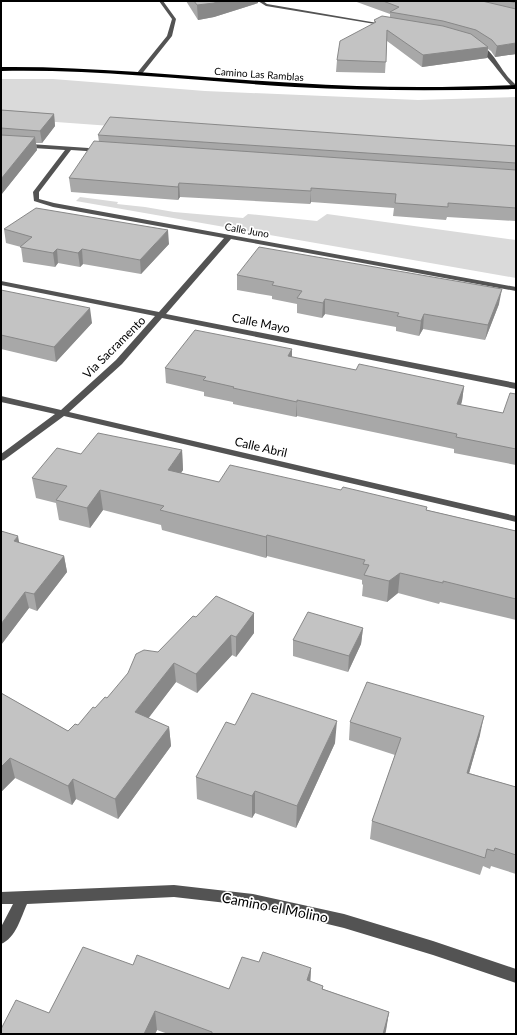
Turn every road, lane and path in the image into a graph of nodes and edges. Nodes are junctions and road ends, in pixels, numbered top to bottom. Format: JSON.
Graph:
{"nodes":[{"id":1,"x":161,"y":1,"type":"edge"},
{"id":2,"x":260,"y":1,"type":"edge"},
{"id":3,"x":396,"y":27,"type":"edge"},
{"id":4,"x":472,"y":43,"type":"edge"},
{"id":5,"x":1,"y":69,"type":"edge"},
{"id":6,"x":139,"y":74,"type":"junction"},
{"id":7,"x":516,"y":87,"type":"edge"},
{"id":8,"x":1,"y":144,"type":"edge"},
{"id":9,"x":69,"y":148,"type":"junction"},
{"id":10,"x":109,"y":151,"type":"edge"},
{"id":11,"x":229,"y":238,"type":"junction"},
{"id":12,"x":1,"y":283,"type":"edge"},
{"id":13,"x":516,"y":289,"type":"edge"},
{"id":14,"x":162,"y":315,"type":"junction"},
{"id":15,"x":516,"y":386,"type":"edge"},
{"id":16,"x":1,"y":399,"type":"edge"},
{"id":17,"x":63,"y":413,"type":"junction"},
{"id":18,"x":1,"y":458,"type":"edge"},
{"id":19,"x":516,"y":519,"type":"edge"},
{"id":20,"x":1,"y":898,"type":"edge"},
{"id":21,"x":23,"y":898,"type":"junction"},
{"id":22,"x":1,"y":937,"type":"edge"},
{"id":23,"x":516,"y":976,"type":"edge"}],
"edges":[{"from":1,"to":6,"type":"street"},
{"from":2,"to":3,"type":"street"},
{"from":4,"to":7,"type":"street"},
{"from":5,"to":6,"type":"main road","name":"Camino Las Ramblas"},
{"from":6,"to":7,"type":"main road","name":"Camino Las Ramblas"},
{"from":8,"to":9,"type":"street"},
{"from":9,"to":10,"type":"street"},
{"from":9,"to":11,"type":"street","name":"Calle Juno"},
{"from":11,"to":13,"type":"street","name":"Calle Juno"},
{"from":11,"to":14,"type":"street","name":"Via Sacramento"},
{"from":12,"to":14,"type":"street","name":"Calle Mayo"},
{"from":14,"to":15,"type":"street","name":"Calle Mayo"},
{"from":14,"to":17,"type":"street","name":"Via Sacramento"},
{"from":16,"to":17,"type":"street","name":"Calle Abril"},
{"from":17,"to":18,"type":"street","name":"Via Sacramento"},
{"from":17,"to":19,"type":"street","name":"Calle Abril"},
{"from":20,"to":21,"type":"street","name":"Camino el Molino"},
{"from":21,"to":22,"type":"street"},
{"from":21,"to":23,"type":"street","name":"Camino el Molino"}]}
